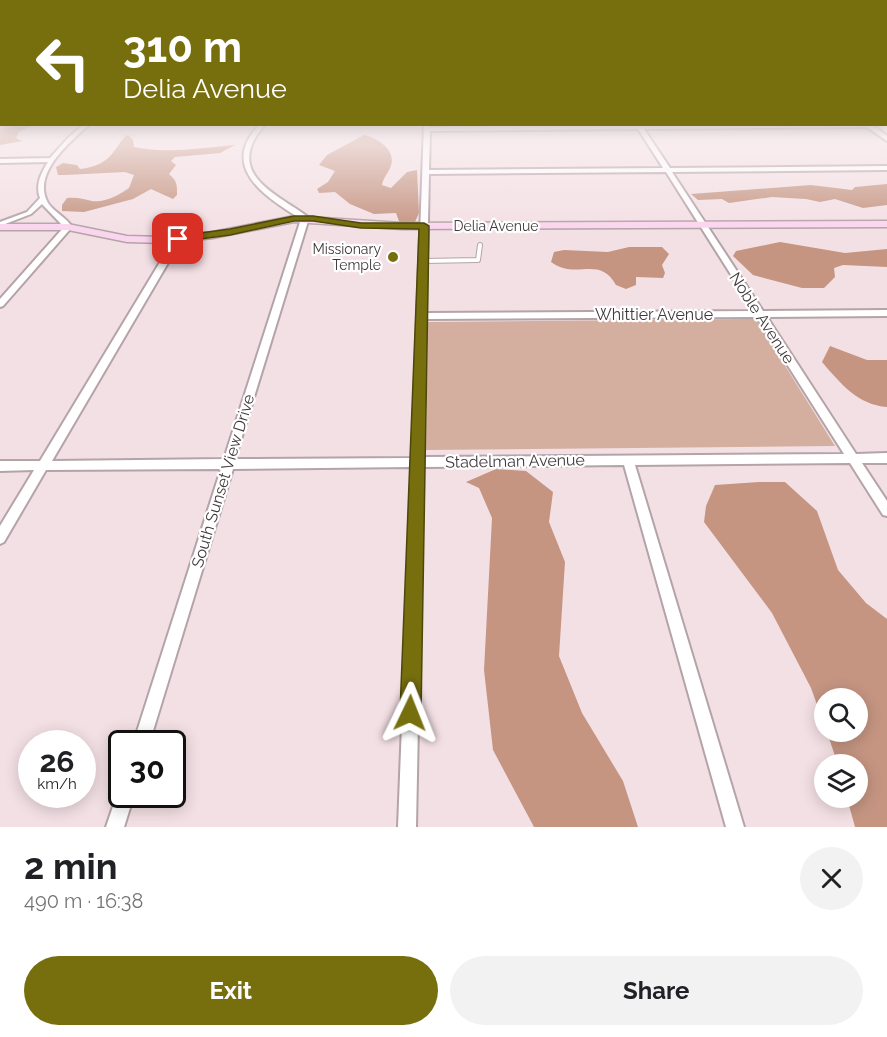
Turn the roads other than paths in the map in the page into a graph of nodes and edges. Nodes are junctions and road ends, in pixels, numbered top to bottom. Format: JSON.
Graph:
{"nodes":[{"id":1,"x":58,"y":153,"type":"edge"},
{"id":2,"x":249,"y":153,"type":"edge"},
{"id":3,"x":426,"y":153,"type":"edge"},
{"id":4,"x":657,"y":153,"type":"edge"},
{"id":5,"x":52,"y":160,"type":"junction"},
{"id":6,"x":0,"y":161,"type":"edge"},
{"id":7,"x":887,"y":168,"type":"edge"},
{"id":8,"x":668,"y":170,"type":"junction"},
{"id":9,"x":425,"y":172,"type":"junction"},
{"id":10,"x":43,"y":199,"type":"junction"},
{"id":11,"x":305,"y":218,"type":"junction"},
{"id":12,"x":702,"y":224,"type":"junction"},
{"id":13,"x":887,"y":224,"type":"edge"},
{"id":14,"x":0,"y":226,"type":"edge"},
{"id":15,"x":424,"y":226,"type":"junction"},
{"id":16,"x":68,"y":227,"type":"junction"},
{"id":17,"x":178,"y":239,"type":"junction"},
{"id":18,"x":480,"y":245,"type":"dead end"},
{"id":19,"x":423,"y":261,"type":"junction"},
{"id":20,"x":0,"y":304,"type":"edge"},
{"id":21,"x":887,"y":313,"type":"edge"},
{"id":22,"x":759,"y":314,"type":"junction"},
{"id":23,"x":421,"y":316,"type":"junction"},
{"id":24,"x":887,"y":458,"type":"edge"},
{"id":25,"x":853,"y":459,"type":"junction"},
{"id":26,"x":628,"y":460,"type":"junction"},
{"id":27,"x":418,"y":462,"type":"junction"},
{"id":28,"x":229,"y":463,"type":"junction"},
{"id":29,"x":43,"y":465,"type":"junction"},
{"id":30,"x":0,"y":466,"type":"edge"},
{"id":31,"x":887,"y":511,"type":"edge"},
{"id":32,"x":0,"y":538,"type":"edge"},
{"id":33,"x":145,"y":730,"type":"edge"},
{"id":34,"x":121,"y":808,"type":"edge"},
{"id":35,"x":115,"y":827,"type":"edge"},
{"id":36,"x":407,"y":827,"type":"edge"},
{"id":37,"x":735,"y":827,"type":"edge"}],
"edges":[{"from":1,"to":5,"type":"street"},
{"from":2,"to":11,"type":"street"},
{"from":3,"to":9,"type":"street"},
{"from":4,"to":8,"type":"street","name":"Noble Avenue"},
{"from":5,"to":6,"type":"street"},
{"from":5,"to":10,"type":"street"},
{"from":7,"to":8,"type":"street"},
{"from":8,"to":9,"type":"street"},
{"from":8,"to":12,"type":"street","name":"Noble Avenue"},
{"from":9,"to":15,"type":"street"},
{"from":10,"to":14,"type":"street"},
{"from":10,"to":16,"type":"street"},
{"from":11,"to":15,"type":"street","name":"Delia Avenue"},
{"from":11,"to":17,"type":"street","name":"Delia Avenue"},
{"from":11,"to":28,"type":"street","name":"South Sunset View Drive"},
{"from":12,"to":13,"type":"street","name":"Delia Avenue"},
{"from":12,"to":15,"type":"street","name":"Delia Avenue"},
{"from":12,"to":22,"type":"street","name":"Noble Avenue"},
{"from":14,"to":16,"type":"street","name":"Delia Avenue"},
{"from":15,"to":19,"type":"street"},
{"from":16,"to":17,"type":"street","name":"Delia Avenue"},
{"from":16,"to":20,"type":"street"},
{"from":17,"to":29,"type":"street"},
{"from":18,"to":19,"type":"lane"},
{"from":19,"to":23,"type":"street"},
{"from":21,"to":22,"type":"street","name":"Whittier Avenue"},
{"from":22,"to":23,"type":"street","name":"Whittier Avenue"},
{"from":22,"to":25,"type":"street","name":"Noble Avenue"},
{"from":23,"to":27,"type":"street"},
{"from":24,"to":25,"type":"street","name":"Stadelman Avenue"},
{"from":25,"to":26,"type":"street","name":"Stadelman Avenue"},
{"from":25,"to":31,"type":"street","name":"Noble Avenue"},
{"from":26,"to":27,"type":"street","name":"Stadelman Avenue"},
{"from":26,"to":37,"type":"street"},
{"from":27,"to":28,"type":"street","name":"Stadelman Avenue"},
{"from":27,"to":36,"type":"street"},
{"from":28,"to":29,"type":"street","name":"Stadelman Avenue"},
{"from":28,"to":33,"type":"street","name":"South Sunset View Drive"},
{"from":29,"to":30,"type":"street","name":"Stadelman Avenue"},
{"from":29,"to":32,"type":"street"},
{"from":34,"to":35,"type":"street"}]}
